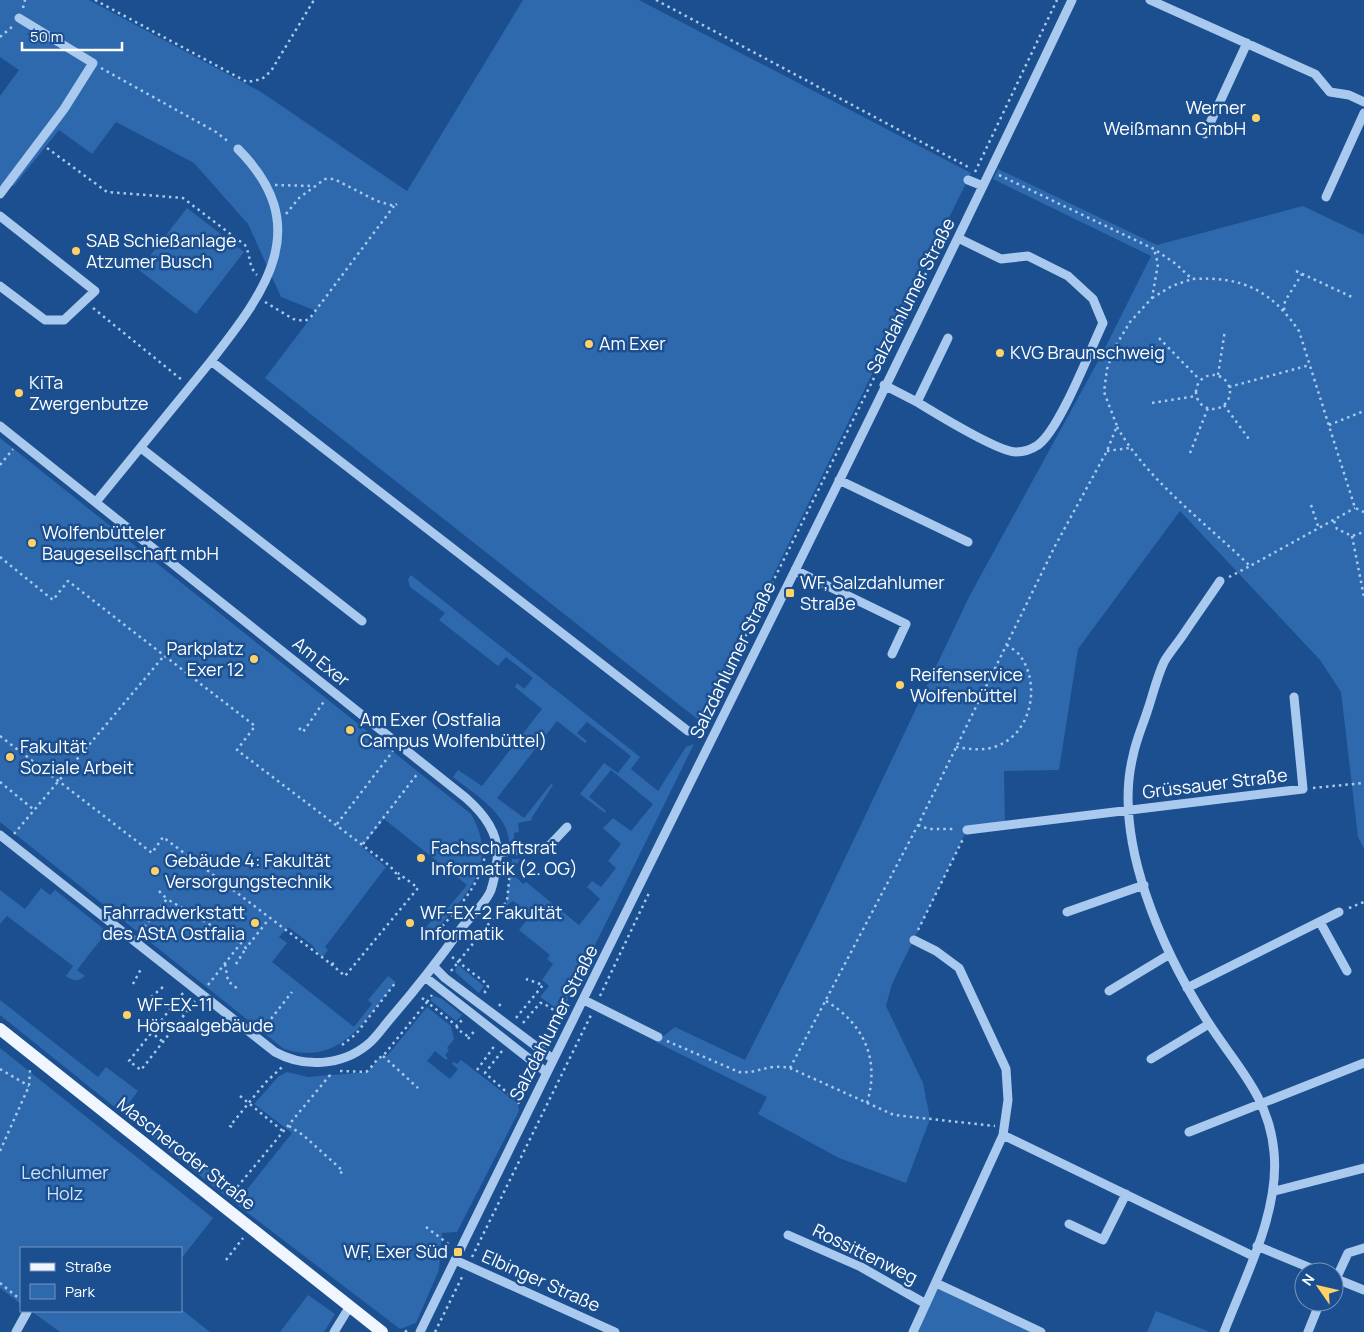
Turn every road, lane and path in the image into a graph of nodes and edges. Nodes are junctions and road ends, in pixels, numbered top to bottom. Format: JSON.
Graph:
{"nodes":[{"id":1,"x":95,"y":0,"type":"edge"},
{"id":2,"x":314,"y":0,"type":"edge"},
{"id":3,"x":656,"y":0,"type":"edge"},
{"id":4,"x":1057,"y":0,"type":"edge"},
{"id":5,"x":1072,"y":0,"type":"edge"},
{"id":6,"x":1150,"y":0,"type":"edge"},
{"id":7,"x":19,"y":18,"type":"joint"},
{"id":8,"x":0,"y":36,"type":"edge"},
{"id":9,"x":1246,"y":43,"type":"junction"},
{"id":10,"x":93,"y":63,"type":"junction"},
{"id":11,"x":1364,"y":102,"type":"edge"},
{"id":12,"x":1364,"y":113,"type":"edge"},
{"id":13,"x":1205,"y":134,"type":"dead end"},
{"id":14,"x":40,"y":143,"type":"junction"},
{"id":15,"x":238,"y":150,"type":"joint"},
{"id":16,"x":991,"y":171,"type":"junction"},
{"id":17,"x":968,"y":180,"type":"dead end"},
{"id":18,"x":266,"y":184,"type":"junction"},
{"id":19,"x":314,"y":186,"type":"junction"},
{"id":20,"x":983,"y":186,"type":"junction"},
{"id":21,"x":0,"y":194,"type":"edge"},
{"id":22,"x":1326,"y":197,"type":"dead end"},
{"id":23,"x":0,"y":216,"type":"edge"},
{"id":24,"x":279,"y":228,"type":"junction"},
{"id":25,"x":958,"y":238,"type":"junction"},
{"id":26,"x":1154,"y":249,"type":"junction"},
{"id":27,"x":1296,"y":271,"type":"dead end"},
{"id":28,"x":1302,"y":274,"type":"junction"},
{"id":29,"x":1192,"y":279,"type":"junction"},
{"id":30,"x":265,"y":282,"type":"junction"},
{"id":31,"x":0,"y":286,"type":"edge"},
{"id":32,"x":257,"y":297,"type":"junction"},
{"id":33,"x":1152,"y":298,"type":"junction"},
{"id":34,"x":1354,"y":298,"type":"dead end"},
{"id":35,"x":86,"y":302,"type":"junction"},
{"id":36,"x":1285,"y":302,"type":"junction"},
{"id":37,"x":1277,"y":304,"type":"junction"},
{"id":38,"x":1284,"y":310,"type":"junction"},
{"id":39,"x":1225,"y":330,"type":"dead end"},
{"id":40,"x":948,"y":338,"type":"dead end"},
{"id":41,"x":1159,"y":338,"type":"dead end"},
{"id":42,"x":211,"y":361,"type":"junction"},
{"id":43,"x":1310,"y":365,"type":"junction"},
{"id":44,"x":1218,"y":375,"type":"junction"},
{"id":45,"x":1200,"y":380,"type":"junction"},
{"id":46,"x":884,"y":386,"type":"junction"},
{"id":47,"x":191,"y":387,"type":"junction"},
{"id":48,"x":1229,"y":387,"type":"junction"},
{"id":49,"x":1196,"y":396,"type":"junction"},
{"id":50,"x":917,"y":402,"type":"junction"},
{"id":51,"x":1152,"y":403,"type":"dead end"},
{"id":52,"x":1224,"y":405,"type":"junction"},
{"id":53,"x":1208,"y":408,"type":"junction"},
{"id":54,"x":1364,"y":412,"type":"edge"},
{"id":55,"x":1329,"y":425,"type":"junction"},
{"id":56,"x":0,"y":426,"type":"edge"},
{"id":57,"x":1116,"y":426,"type":"junction"},
{"id":58,"x":1249,"y":439,"type":"dead end"},
{"id":59,"x":141,"y":448,"type":"junction"},
{"id":60,"x":1129,"y":448,"type":"junction"},
{"id":61,"x":1107,"y":451,"type":"junction"},
{"id":62,"x":20,"y":452,"type":"dead end"},
{"id":63,"x":1190,"y":453,"type":"dead end"},
{"id":64,"x":0,"y":465,"type":"edge"},
{"id":65,"x":839,"y":480,"type":"junction"},
{"id":66,"x":96,"y":502,"type":"junction"},
{"id":67,"x":1311,"y":505,"type":"dead end"},
{"id":68,"x":1355,"y":508,"type":"junction"},
{"id":69,"x":1364,"y":512,"type":"edge"},
{"id":70,"x":1334,"y":520,"type":"junction"},
{"id":71,"x":1318,"y":529,"type":"junction"},
{"id":72,"x":1364,"y":532,"type":"edge"},
{"id":73,"x":1352,"y":536,"type":"junction"},
{"id":74,"x":968,"y":542,"type":"dead end"},
{"id":75,"x":0,"y":557,"type":"edge"},
{"id":76,"x":1250,"y":566,"type":"junction"},
{"id":77,"x":795,"y":570,"type":"junction"},
{"id":78,"x":1220,"y":581,"type":"joint"},
{"id":79,"x":1364,"y":598,"type":"edge"},
{"id":80,"x":362,"y":621,"type":"dead end"},
{"id":81,"x":1006,"y":644,"type":"junction"},
{"id":82,"x":892,"y":654,"type":"dead end"},
{"id":83,"x":162,"y":658,"type":"junction"},
{"id":84,"x":332,"y":692,"type":"junction"},
{"id":85,"x":1294,"y":697,"type":"dead end"},
{"id":86,"x":299,"y":728,"type":"dead end"},
{"id":87,"x":688,"y":731,"type":"dead end"},
{"id":88,"x":0,"y":736,"type":"edge"},
{"id":89,"x":956,"y":747,"type":"junction"},
{"id":90,"x":401,"y":754,"type":"dead end"},
{"id":91,"x":420,"y":770,"type":"dead end"},
{"id":92,"x":58,"y":780,"type":"junction"},
{"id":93,"x":0,"y":782,"type":"edge"},
{"id":94,"x":1364,"y":783,"type":"edge"},
{"id":95,"x":1303,"y":789,"type":"junction"},
{"id":96,"x":33,"y":809,"type":"junction"},
{"id":97,"x":1128,"y":811,"type":"junction"},
{"id":98,"x":336,"y":824,"type":"junction"},
{"id":99,"x":918,"y":825,"type":"junction"},
{"id":100,"x":567,"y":827,"type":"dead end"},
{"id":101,"x":967,"y":830,"type":"junction"},
{"id":102,"x":3,"y":833,"type":"edge"},
{"id":103,"x":363,"y":844,"type":"junction"},
{"id":104,"x":485,"y":848,"type":"dead end"},
{"id":105,"x":497,"y":853,"type":"junction"},
{"id":106,"x":396,"y":872,"type":"junction"},
{"id":107,"x":399,"y":882,"type":"dead end"},
{"id":108,"x":1144,"y":885,"type":"junction"},
{"id":109,"x":159,"y":891,"type":"dead end"},
{"id":110,"x":166,"y":899,"type":"junction"},
{"id":111,"x":1364,"y":902,"type":"edge"},
{"id":112,"x":1067,"y":912,"type":"dead end"},
{"id":113,"x":1339,"y":912,"type":"joint"},
{"id":114,"x":269,"y":919,"type":"junction"},
{"id":115,"x":1320,"y":922,"type":"junction"},
{"id":116,"x":434,"y":936,"type":"dead end"},
{"id":117,"x":914,"y":940,"type":"joint"},
{"id":118,"x":134,"y":941,"type":"junction"},
{"id":119,"x":241,"y":944,"type":"junction"},
{"id":120,"x":246,"y":948,"type":"junction"},
{"id":121,"x":445,"y":951,"type":"junction"},
{"id":122,"x":1170,"y":954,"type":"junction"},
{"id":123,"x":319,"y":956,"type":"junction"},
{"id":124,"x":316,"y":960,"type":"dead end"},
{"id":125,"x":336,"y":963,"type":"dead end"},
{"id":126,"x":225,"y":964,"type":"junction"},
{"id":127,"x":236,"y":964,"type":"dead end"},
{"id":128,"x":331,"y":964,"type":"junction"},
{"id":129,"x":433,"y":966,"type":"junction"},
{"id":130,"x":141,"y":969,"type":"dead end"},
{"id":131,"x":1347,"y":972,"type":"dead end"},
{"id":132,"x":425,"y":977,"type":"junction"},
{"id":133,"x":526,"y":979,"type":"dead end"},
{"id":134,"x":396,"y":982,"type":"dead end"},
{"id":135,"x":133,"y":984,"type":"dead end"},
{"id":136,"x":163,"y":988,"type":"dead end"},
{"id":137,"x":1187,"y":988,"type":"junction"},
{"id":138,"x":239,"y":990,"type":"dead end"},
{"id":139,"x":1109,"y":991,"type":"dead end"},
{"id":140,"x":184,"y":992,"type":"dead end"},
{"id":141,"x":292,"y":992,"type":"dead end"},
{"id":142,"x":151,"y":998,"type":"dead end"},
{"id":143,"x":198,"y":998,"type":"junction"},
{"id":144,"x":584,"y":1000,"type":"junction"},
{"id":145,"x":503,"y":1001,"type":"dead end"},
{"id":146,"x":826,"y":1001,"type":"junction"},
{"id":147,"x":500,"y":1006,"type":"junction"},
{"id":148,"x":505,"y":1010,"type":"dead end"},
{"id":149,"x":510,"y":1015,"type":"dead end"},
{"id":150,"x":565,"y":1017,"type":"dead end"},
{"id":151,"x":515,"y":1019,"type":"junction"},
{"id":152,"x":1209,"y":1024,"type":"junction"},
{"id":153,"x":457,"y":1026,"type":"junction"},
{"id":154,"x":145,"y":1027,"type":"dead end"},
{"id":155,"x":0,"y":1029,"type":"edge"},
{"id":156,"x":151,"y":1032,"type":"junction"},
{"id":157,"x":260,"y":1032,"type":"dead end"},
{"id":158,"x":474,"y":1032,"type":"dead end"},
{"id":159,"x":482,"y":1034,"type":"dead end"},
{"id":160,"x":658,"y":1037,"type":"joint"},
{"id":161,"x":489,"y":1039,"type":"dead end"},
{"id":162,"x":163,"y":1042,"type":"junction"},
{"id":163,"x":496,"y":1044,"type":"junction"},
{"id":164,"x":339,"y":1047,"type":"dead end"},
{"id":165,"x":34,"y":1056,"type":"junction"},
{"id":166,"x":553,"y":1059,"type":"junction"},
{"id":167,"x":1151,"y":1059,"type":"dead end"},
{"id":168,"x":328,"y":1062,"type":"junction"},
{"id":169,"x":1364,"y":1063,"type":"edge"},
{"id":170,"x":282,"y":1067,"type":"dead end"},
{"id":171,"x":790,"y":1068,"type":"junction"},
{"id":172,"x":0,"y":1069,"type":"edge"},
{"id":173,"x":477,"y":1070,"type":"dead end"},
{"id":174,"x":546,"y":1072,"type":"junction"},
{"id":175,"x":29,"y":1086,"type":"junction"},
{"id":176,"x":418,"y":1088,"type":"dead end"},
{"id":177,"x":240,"y":1096,"type":"dead end"},
{"id":178,"x":248,"y":1102,"type":"junction"},
{"id":179,"x":867,"y":1103,"type":"junction"},
{"id":180,"x":1263,"y":1104,"type":"junction"},
{"id":181,"x":521,"y":1107,"type":"dead end"},
{"id":182,"x":289,"y":1126,"type":"junction"},
{"id":183,"x":232,"y":1127,"type":"dead end"},
{"id":184,"x":1004,"y":1131,"type":"junction"},
{"id":185,"x":284,"y":1132,"type":"junction"},
{"id":186,"x":1189,"y":1132,"type":"dead end"},
{"id":187,"x":0,"y":1151,"type":"edge"},
{"id":188,"x":1364,"y":1168,"type":"edge"},
{"id":189,"x":339,"y":1174,"type":"dead end"},
{"id":190,"x":1275,"y":1191,"type":"junction"},
{"id":191,"x":1126,"y":1194,"type":"junction"},
{"id":192,"x":228,"y":1198,"type":"dead end"},
{"id":193,"x":1069,"y":1224,"type":"dead end"},
{"id":194,"x":426,"y":1227,"type":"dead end"},
{"id":195,"x":788,"y":1235,"type":"dead end"},
{"id":196,"x":245,"y":1236,"type":"dead end"},
{"id":197,"x":1257,"y":1246,"type":"junction"},
{"id":198,"x":1364,"y":1248,"type":"edge"},
{"id":199,"x":457,"y":1256,"type":"junction"},
{"id":200,"x":1253,"y":1256,"type":"junction"},
{"id":201,"x":226,"y":1260,"type":"dead end"},
{"id":202,"x":1296,"y":1262,"type":"edge"},
{"id":203,"x":1343,"y":1262,"type":"edge"},
{"id":204,"x":1344,"y":1282,"type":"edge"},
{"id":205,"x":0,"y":1283,"type":"edge"},
{"id":206,"x":936,"y":1283,"type":"junction"},
{"id":207,"x":1364,"y":1290,"type":"edge"},
{"id":208,"x":20,"y":1299,"type":"edge"},
{"id":209,"x":926,"y":1304,"type":"junction"},
{"id":210,"x":350,"y":1306,"type":"junction"},
{"id":211,"x":27,"y":1312,"type":"dead end"},
{"id":212,"x":1316,"y":1312,"type":"edge"},
{"id":213,"x":16,"y":1332,"type":"edge"},
{"id":214,"x":334,"y":1332,"type":"edge"},
{"id":215,"x":382,"y":1332,"type":"edge"},
{"id":216,"x":420,"y":1332,"type":"edge"},
{"id":217,"x":615,"y":1332,"type":"edge"},
{"id":218,"x":913,"y":1332,"type":"edge"},
{"id":219,"x":1041,"y":1332,"type":"edge"},
{"id":220,"x":1224,"y":1332,"type":"edge"},
{"id":221,"x":1308,"y":1332,"type":"edge"}],
"edges":[{"from":1,"to":2,"type":"path"},
{"from":3,"to":4,"type":"path"},
{"from":5,"to":16,"type":"street","name":"Salzdahlumer Straße"},
{"from":6,"to":9,"type":"street"},
{"from":7,"to":8,"type":"path"},
{"from":7,"to":10,"type":"street"},
{"from":9,"to":11,"type":"street"},
{"from":9,"to":13,"type":"street"},
{"from":10,"to":14,"type":"street"},
{"from":10,"to":15,"type":"path"},
{"from":12,"to":22,"type":"street"},
{"from":14,"to":21,"type":"street"},
{"from":14,"to":30,"type":"path"},
{"from":15,"to":18,"type":"street"},
{"from":16,"to":20,"type":"street","name":"Salzdahlumer Straße"},
{"from":16,"to":26,"type":"path"},
{"from":17,"to":20,"type":"street"},
{"from":18,"to":19,"type":"path"},
{"from":18,"to":24,"type":"street"},
{"from":19,"to":24,"type":"path"},
{"from":19,"to":32,"type":"path"},
{"from":20,"to":25,"type":"street","name":"Salzdahlumer Straße"},
{"from":23,"to":35,"type":"street"},
{"from":24,"to":30,"type":"street"},
{"from":25,"to":46,"type":"street","name":"Salzdahlumer Straße"},
{"from":25,"to":50,"type":"street"},
{"from":26,"to":29,"type":"path"},
{"from":26,"to":33,"type":"path"},
{"from":27,"to":28,"type":"path"},
{"from":28,"to":34,"type":"path"},
{"from":28,"to":36,"type":"path"},
{"from":29,"to":33,"type":"path"},
{"from":29,"to":37,"type":"path"},
{"from":30,"to":32,"type":"street"},
{"from":31,"to":35,"type":"street"},
{"from":32,"to":42,"type":"street"},
{"from":33,"to":57,"type":"path"},
{"from":35,"to":47,"type":"path"},
{"from":36,"to":37,"type":"path"},
{"from":36,"to":38,"type":"path"},
{"from":37,"to":38,"type":"path"},
{"from":38,"to":43,"type":"path"},
{"from":39,"to":44,"type":"path"},
{"from":40,"to":50,"type":"street"},
{"from":41,"to":45,"type":"path"},
{"from":42,"to":47,"type":"street"},
{"from":42,"to":87,"type":"street"},
{"from":43,"to":48,"type":"path"},
{"from":43,"to":55,"type":"path"},
{"from":44,"to":45,"type":"path"},
{"from":44,"to":48,"type":"path"},
{"from":45,"to":49,"type":"path"},
{"from":46,"to":50,"type":"street"},
{"from":46,"to":65,"type":"street","name":"Salzdahlumer Straße"},
{"from":47,"to":59,"type":"street"},
{"from":48,"to":52,"type":"path"},
{"from":49,"to":51,"type":"path"},
{"from":49,"to":53,"type":"path"},
{"from":52,"to":53,"type":"path"},
{"from":52,"to":58,"type":"path"},
{"from":53,"to":63,"type":"path"},
{"from":54,"to":55,"type":"path"},
{"from":55,"to":68,"type":"path"},
{"from":56,"to":66,"type":"street","name":"Am Exer"},
{"from":57,"to":60,"type":"path"},
{"from":57,"to":61,"type":"path"},
{"from":59,"to":66,"type":"street"},
{"from":59,"to":80,"type":"street"},
{"from":60,"to":61,"type":"path"},
{"from":60,"to":76,"type":"path"},
{"from":61,"to":81,"type":"path"},
{"from":62,"to":64,"type":"path"},
{"from":65,"to":74,"type":"street"},
{"from":65,"to":77,"type":"street","name":"Salzdahlumer Straße"},
{"from":66,"to":84,"type":"street","name":"Am Exer"},
{"from":67,"to":71,"type":"path"},
{"from":68,"to":69,"type":"path"},
{"from":68,"to":70,"type":"path"},
{"from":70,"to":71,"type":"path"},
{"from":70,"to":73,"type":"path"},
{"from":71,"to":76,"type":"path"},
{"from":72,"to":73,"type":"path"},
{"from":73,"to":79,"type":"path"},
{"from":75,"to":83,"type":"path"},
{"from":76,"to":78,"type":"path"},
{"from":77,"to":82,"type":"street"},
{"from":77,"to":144,"type":"street","name":"Salzdahlumer Straße"},
{"from":78,"to":97,"type":"street","name":"Grüssauer Straße"},
{"from":81,"to":89,"type":"path"},
{"from":81,"to":89,"type":"path"},
{"from":83,"to":92,"type":"path"},
{"from":83,"to":98,"type":"path"},
{"from":84,"to":86,"type":"path"},
{"from":84,"to":105,"type":"street","name":"Am Exer"},
{"from":85,"to":95,"type":"street","name":"Grüssauer Straße"},
{"from":88,"to":92,"type":"path"},
{"from":89,"to":99,"type":"path"},
{"from":90,"to":98,"type":"path"},
{"from":91,"to":103,"type":"path"},
{"from":92,"to":96,"type":"path"},
{"from":92,"to":114,"type":"path"},
{"from":93,"to":96,"type":"path"},
{"from":94,"to":95,"type":"path"},
{"from":95,"to":97,"type":"street","name":"Grüssauer Straße"},
{"from":96,"to":102,"type":"path"},
{"from":97,"to":101,"type":"street","name":"Grüssauer Straße"},
{"from":97,"to":108,"type":"street","name":"Grüssauer Straße"},
{"from":98,"to":103,"type":"path"},
{"from":99,"to":101,"type":"path"},
{"from":99,"to":146,"type":"path"},
{"from":100,"to":105,"type":"street"},
{"from":101,"to":117,"type":"path"},
{"from":102,"to":118,"type":"street","name":"Am Exer"},
{"from":103,"to":106,"type":"path"},
{"from":104,"to":116,"type":"path"},
{"from":105,"to":121,"type":"street","name":"Am Exer"},
{"from":106,"to":107,"type":"path"},
{"from":106,"to":128,"type":"path"},
{"from":108,"to":112,"type":"street"},
{"from":108,"to":122,"type":"street","name":"Grüssauer Straße"},
{"from":109,"to":110,"type":"path"},
{"from":110,"to":118,"type":"path"},
{"from":110,"to":119,"type":"path"},
{"from":111,"to":113,"type":"path"},
{"from":113,"to":115,"type":"street"},
{"from":114,"to":120,"type":"path"},
{"from":114,"to":123,"type":"path"},
{"from":115,"to":131,"type":"street"},
{"from":115,"to":137,"type":"street"},
{"from":117,"to":184,"type":"street"},
{"from":118,"to":143,"type":"street","name":"Am Exer"},
{"from":119,"to":120,"type":"path"},
{"from":119,"to":126,"type":"path"},
{"from":120,"to":127,"type":"path"},
{"from":121,"to":129,"type":"street","name":"Am Exer"},
{"from":121,"to":147,"type":"path"},
{"from":122,"to":137,"type":"street","name":"Grüssauer Straße"},
{"from":122,"to":139,"type":"street"},
{"from":123,"to":124,"type":"path"},
{"from":123,"to":128,"type":"path"},
{"from":125,"to":128,"type":"path"},
{"from":126,"to":138,"type":"path"},
{"from":126,"to":143,"type":"path"},
{"from":129,"to":132,"type":"street","name":"Am Exer"},
{"from":129,"to":166,"type":"street"},
{"from":130,"to":135,"type":"path"},
{"from":132,"to":168,"type":"street","name":"Am Exer"},
{"from":132,"to":174,"type":"street"},
{"from":133,"to":151,"type":"path"},
{"from":134,"to":164,"type":"path"},
{"from":136,"to":142,"type":"path"},
{"from":137,"to":152,"type":"street","name":"Grüssauer Straße"},
{"from":140,"to":156,"type":"path"},
{"from":141,"to":157,"type":"path"},
{"from":143,"to":162,"type":"path"},
{"from":143,"to":168,"type":"street","name":"Am Exer"},
{"from":144,"to":160,"type":"street"},
{"from":144,"to":166,"type":"street","name":"Salzdahlumer Straße"},
{"from":145,"to":147,"type":"path"},
{"from":146,"to":171,"type":"path"},
{"from":146,"to":179,"type":"path"},
{"from":147,"to":148,"type":"path"},
{"from":149,"to":151,"type":"path"},
{"from":150,"to":151,"type":"path"},
{"from":152,"to":167,"type":"street"},
{"from":152,"to":180,"type":"street","name":"Grüssauer Straße"},
{"from":153,"to":158,"type":"path"},
{"from":153,"to":159,"type":"path"},
{"from":153,"to":176,"type":"path"},
{"from":154,"to":156,"type":"path"},
{"from":155,"to":165,"type":"main road","name":"Mascheroder Straße"},
{"from":156,"to":162,"type":"path"},
{"from":156,"to":162,"type":"path"},
{"from":160,"to":171,"type":"path"},
{"from":161,"to":163,"type":"path"},
{"from":163,"to":173,"type":"path"},
{"from":163,"to":181,"type":"path"},
{"from":165,"to":175,"type":"path"},
{"from":165,"to":210,"type":"main road","name":"Mascheroder Straße"},
{"from":166,"to":174,"type":"street","name":"Salzdahlumer Straße"},
{"from":168,"to":182,"type":"path"},
{"from":169,"to":180,"type":"street"},
{"from":170,"to":178,"type":"path"},
{"from":171,"to":179,"type":"path"},
{"from":172,"to":175,"type":"path"},
{"from":174,"to":199,"type":"street","name":"Salzdahlumer Straße"},
{"from":175,"to":187,"type":"path"},
{"from":177,"to":178,"type":"path"},
{"from":178,"to":183,"type":"path"},
{"from":178,"to":185,"type":"path"},
{"from":179,"to":184,"type":"path"},
{"from":180,"to":186,"type":"street"},
{"from":180,"to":190,"type":"street","name":"Grüssauer Straße"},
{"from":182,"to":185,"type":"path"},
{"from":182,"to":189,"type":"path"},
{"from":184,"to":191,"type":"street"},
{"from":184,"to":206,"type":"street"},
{"from":185,"to":192,"type":"path"},
{"from":188,"to":190,"type":"street"},
{"from":190,"to":197,"type":"street","name":"Grüssauer Straße"},
{"from":191,"to":193,"type":"street"},
{"from":191,"to":200,"type":"street"},
{"from":194,"to":199,"type":"path"},
{"from":195,"to":209,"type":"street","name":"Rossittenweg"},
{"from":196,"to":201,"type":"path"},
{"from":197,"to":200,"type":"street","name":"Grüssauer Straße"},
{"from":197,"to":202,"type":"street"},
{"from":198,"to":203,"type":"street"},
{"from":199,"to":216,"type":"street","name":"Salzdahlumer Straße"},
{"from":199,"to":217,"type":"street","name":"Elbinger Straße"},
{"from":200,"to":220,"type":"street","name":"Grüssauer Straße"},
{"from":204,"to":207,"type":"street"},
{"from":205,"to":208,"type":"path"},
{"from":206,"to":209,"type":"street"},
{"from":206,"to":219,"type":"street"},
{"from":209,"to":218,"type":"street"},
{"from":210,"to":214,"type":"street"},
{"from":210,"to":215,"type":"main road","name":"Mascheroder Straße"},
{"from":211,"to":213,"type":"street"},
{"from":212,"to":221,"type":"street"}]}
